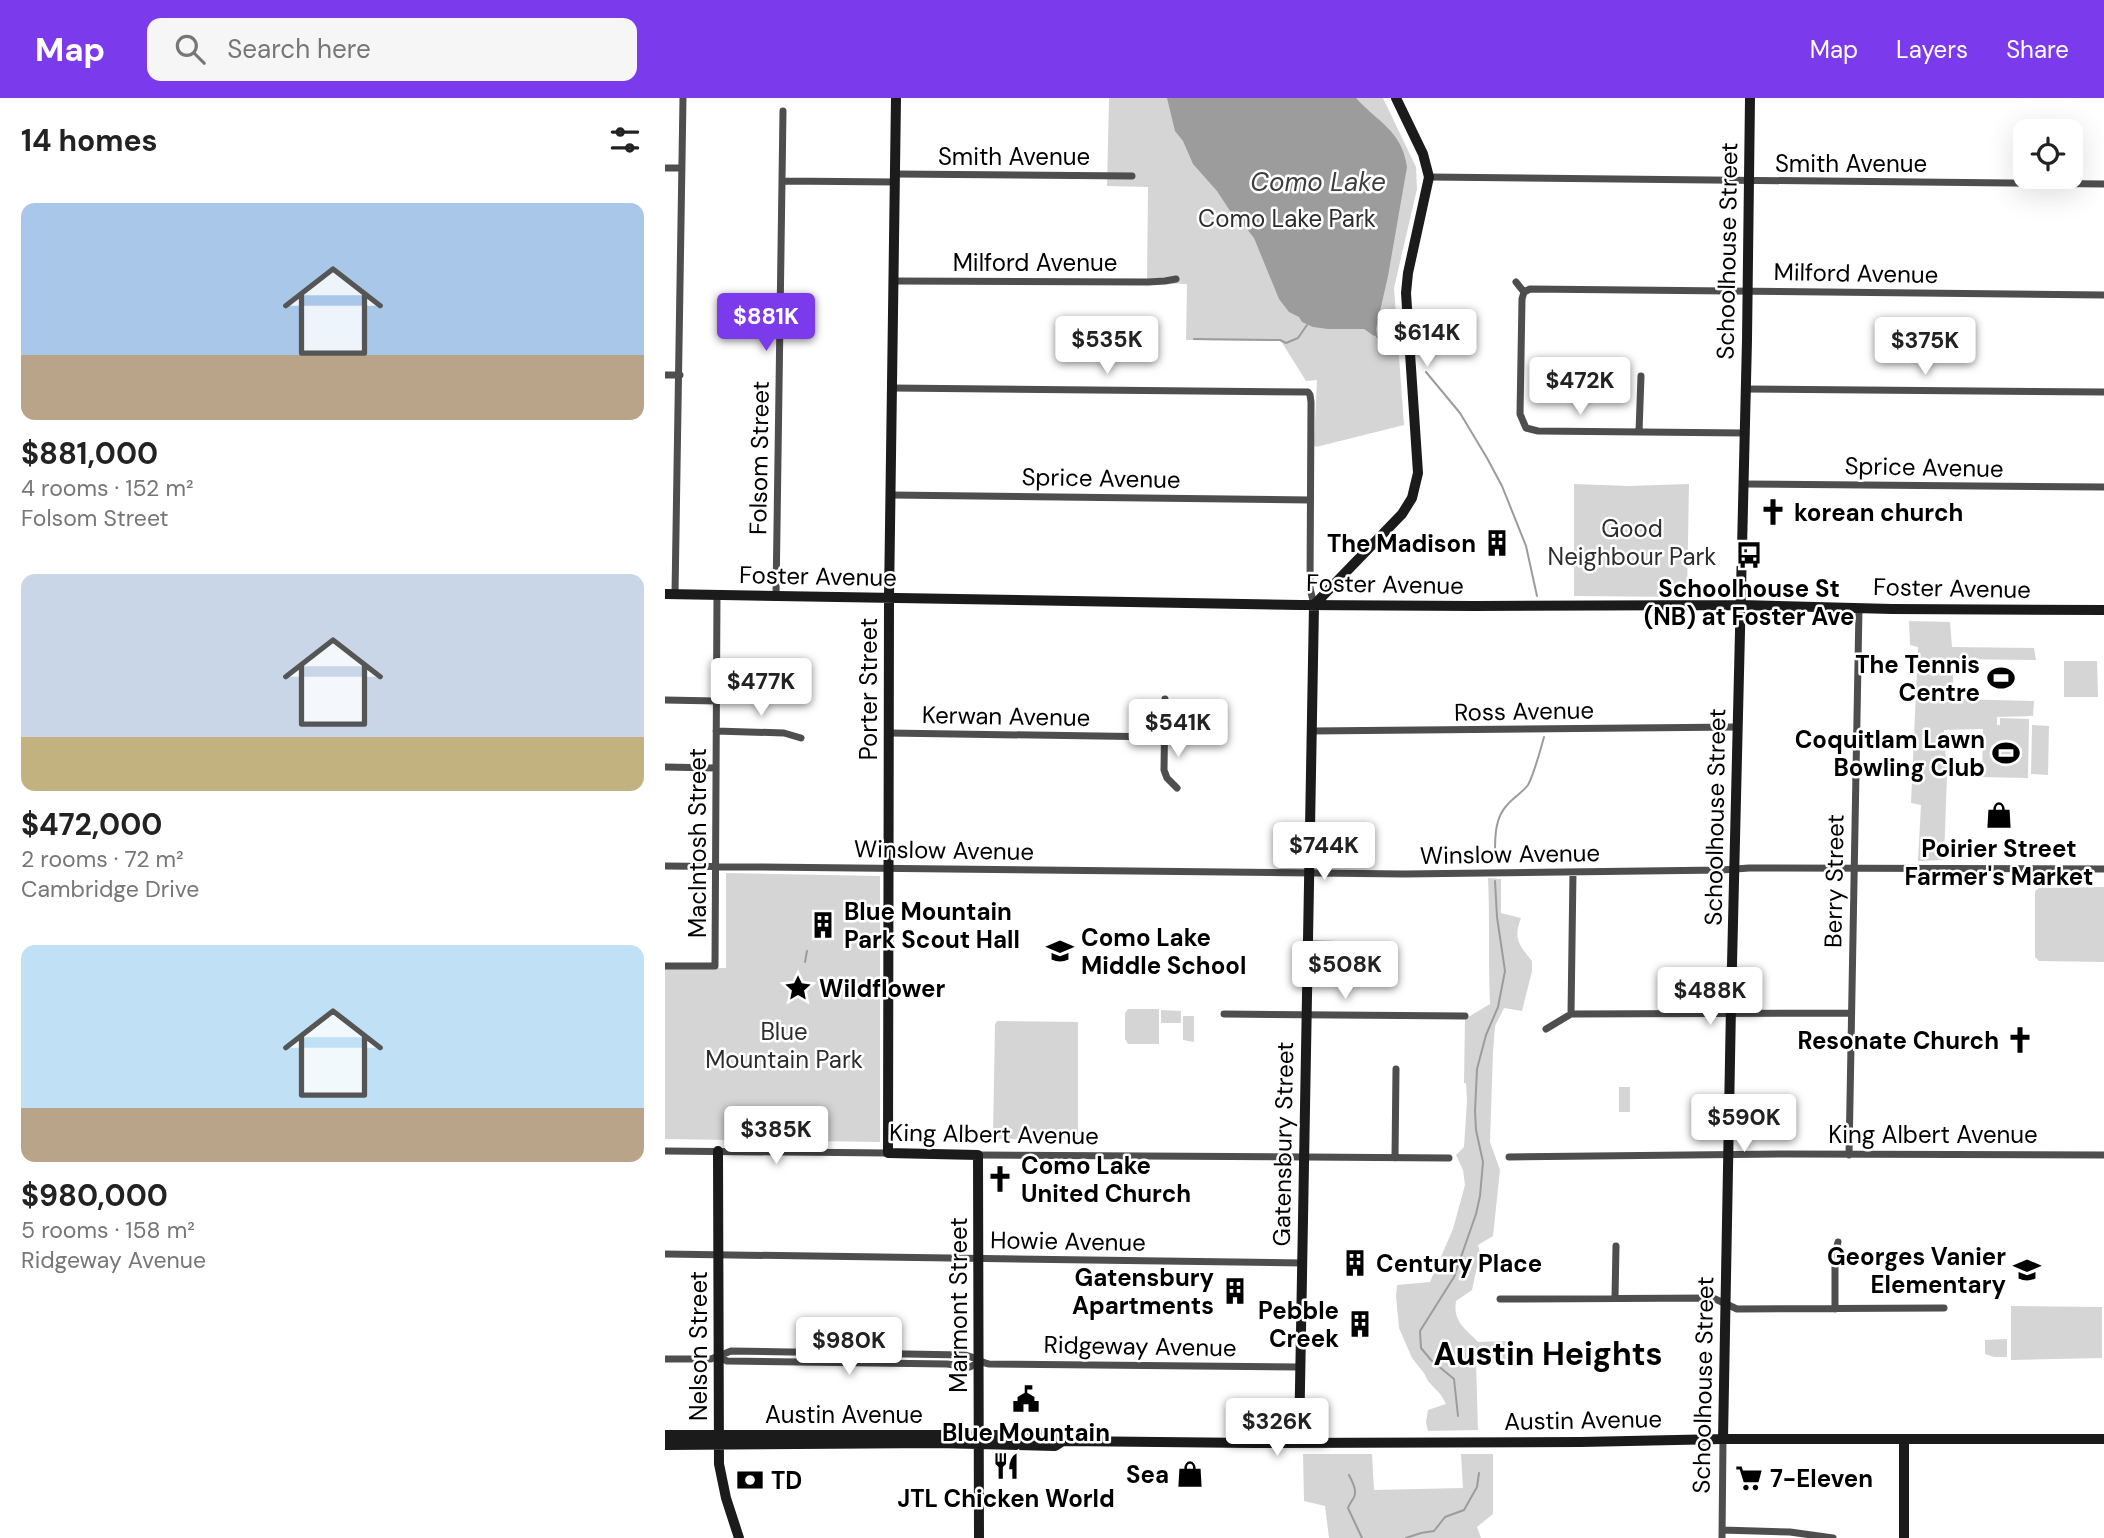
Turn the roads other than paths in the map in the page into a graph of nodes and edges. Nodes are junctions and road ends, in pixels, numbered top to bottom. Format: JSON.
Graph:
{"nodes":[{"id":1,"x":683,"y":98,"type":"edge"},
{"id":2,"x":897,"y":98,"type":"edge"},
{"id":3,"x":1396,"y":98,"type":"edge"},
{"id":4,"x":1750,"y":98,"type":"edge"},
{"id":5,"x":783,"y":111,"type":"dead end"},
{"id":6,"x":665,"y":168,"type":"edge"},
{"id":7,"x":682,"y":168,"type":"junction"},
{"id":8,"x":1132,"y":176,"type":"dead end"},
{"id":9,"x":1429,"y":177,"type":"junction"},
{"id":10,"x":895,"y":178,"type":"junction"},
{"id":11,"x":783,"y":181,"type":"junction"},
{"id":12,"x":1749,"y":181,"type":"junction"},
{"id":13,"x":2104,"y":184,"type":"edge"},
{"id":14,"x":1176,"y":279,"type":"dead end"},
{"id":15,"x":894,"y":281,"type":"junction"},
{"id":16,"x":1516,"y":282,"type":"dead end"},
{"id":17,"x":1748,"y":291,"type":"junction"},
{"id":18,"x":1524,"y":292,"type":"junction"},
{"id":19,"x":2104,"y":295,"type":"edge"},
{"id":20,"x":665,"y":375,"type":"edge"},
{"id":21,"x":680,"y":375,"type":"junction"},
{"id":22,"x":1640,"y":376,"type":"dead end"},
{"id":23,"x":892,"y":388,"type":"junction"},
{"id":24,"x":1746,"y":389,"type":"junction"},
{"id":25,"x":2104,"y":392,"type":"edge"},
{"id":26,"x":1639,"y":432,"type":"junction"},
{"id":27,"x":1745,"y":433,"type":"junction"},
{"id":28,"x":1744,"y":484,"type":"junction"},
{"id":29,"x":2104,"y":488,"type":"edge"},
{"id":30,"x":891,"y":495,"type":"junction"},
{"id":31,"x":1310,"y":500,"type":"junction"},
{"id":32,"x":670,"y":594,"type":"edge"},
{"id":33,"x":717,"y":595,"type":"junction"},
{"id":34,"x":776,"y":596,"type":"junction"},
{"id":35,"x":889,"y":598,"type":"junction"},
{"id":36,"x":1314,"y":605,"type":"junction"},
{"id":37,"x":1741,"y":605,"type":"junction"},
{"id":38,"x":1859,"y":608,"type":"junction"},
{"id":39,"x":2104,"y":610,"type":"edge"},
{"id":40,"x":1165,"y":699,"type":"dead end"},
{"id":41,"x":665,"y":700,"type":"edge"},
{"id":42,"x":716,"y":701,"type":"junction"},
{"id":43,"x":1738,"y":727,"type":"junction"},
{"id":44,"x":716,"y":730,"type":"junction"},
{"id":45,"x":1311,"y":731,"type":"junction"},
{"id":46,"x":889,"y":733,"type":"junction"},
{"id":47,"x":1164,"y":737,"type":"junction"},
{"id":48,"x":801,"y":738,"type":"dead end"},
{"id":49,"x":665,"y":766,"type":"edge"},
{"id":50,"x":716,"y":768,"type":"junction"},
{"id":51,"x":1177,"y":788,"type":"dead end"},
{"id":52,"x":665,"y":866,"type":"edge"},
{"id":53,"x":716,"y":867,"type":"junction"},
{"id":54,"x":889,"y":868,"type":"junction"},
{"id":55,"x":1854,"y":868,"type":"junction"},
{"id":56,"x":1735,"y":869,"type":"junction"},
{"id":57,"x":2104,"y":869,"type":"edge"},
{"id":58,"x":1573,"y":872,"type":"junction"},
{"id":59,"x":1309,"y":873,"type":"junction"},
{"id":60,"x":1308,"y":944,"type":"junction"},
{"id":61,"x":1364,"y":945,"type":"dead end"},
{"id":62,"x":665,"y":966,"type":"edge"},
{"id":63,"x":1731,"y":1013,"type":"junction"},
{"id":64,"x":1850,"y":1013,"type":"junction"},
{"id":65,"x":1224,"y":1014,"type":"dead end"},
{"id":66,"x":1571,"y":1014,"type":"junction"},
{"id":67,"x":1306,"y":1015,"type":"junction"},
{"id":68,"x":1465,"y":1016,"type":"dead end"},
{"id":69,"x":1546,"y":1028,"type":"dead end"},
{"id":70,"x":1396,"y":1069,"type":"dead end"},
{"id":71,"x":665,"y":1151,"type":"edge"},
{"id":72,"x":718,"y":1151,"type":"junction"},
{"id":73,"x":888,"y":1153,"type":"junction"},
{"id":74,"x":978,"y":1155,"type":"junction"},
{"id":75,"x":1849,"y":1155,"type":"junction"},
{"id":76,"x":2104,"y":1155,"type":"edge"},
{"id":77,"x":1729,"y":1156,"type":"junction"},
{"id":78,"x":1509,"y":1157,"type":"dead end"},
{"id":79,"x":1303,"y":1158,"type":"junction"},
{"id":80,"x":1395,"y":1158,"type":"junction"},
{"id":81,"x":1449,"y":1158,"type":"dead end"},
{"id":82,"x":1838,"y":1242,"type":"dead end"},
{"id":83,"x":1616,"y":1246,"type":"dead end"},
{"id":84,"x":665,"y":1254,"type":"edge"},
{"id":85,"x":718,"y":1255,"type":"junction"},
{"id":86,"x":979,"y":1259,"type":"junction"},
{"id":87,"x":1302,"y":1263,"type":"junction"},
{"id":88,"x":1615,"y":1298,"type":"junction"},
{"id":89,"x":1500,"y":1299,"type":"dead end"},
{"id":90,"x":1725,"y":1303,"type":"junction"},
{"id":91,"x":1944,"y":1308,"type":"dead end"},
{"id":92,"x":1835,"y":1309,"type":"junction"},
{"id":93,"x":719,"y":1357,"type":"junction"},
{"id":94,"x":665,"y":1359,"type":"edge"},
{"id":95,"x":979,"y":1362,"type":"junction"},
{"id":96,"x":1301,"y":1367,"type":"junction"},
{"id":97,"x":665,"y":1435,"type":"edge"},
{"id":98,"x":1723,"y":1439,"type":"junction"},
{"id":99,"x":2104,"y":1439,"type":"edge"},
{"id":100,"x":719,"y":1440,"type":"junction"},
{"id":101,"x":980,"y":1440,"type":"junction"},
{"id":102,"x":1904,"y":1440,"type":"junction"},
{"id":103,"x":1299,"y":1443,"type":"junction"},
{"id":104,"x":665,"y":1445,"type":"edge"},
{"id":105,"x":1723,"y":1534,"type":"edge"},
{"id":106,"x":739,"y":1538,"type":"edge"},
{"id":107,"x":979,"y":1538,"type":"edge"},
{"id":108,"x":1833,"y":1538,"type":"edge"},
{"id":109,"x":1904,"y":1538,"type":"edge"}],
"edges":[{"from":1,"to":7,"type":"street"},
{"from":2,"to":10,"type":"street","name":"Porter Street"},
{"from":3,"to":9,"type":"street"},
{"from":4,"to":12,"type":"street","name":"Schoolhouse Street"},
{"from":5,"to":11,"type":"street","name":"Folsom Street"},
{"from":6,"to":7,"type":"street"},
{"from":7,"to":21,"type":"street"},
{"from":8,"to":10,"type":"street","name":"Smith Avenue"},
{"from":9,"to":12,"type":"street","name":"Smith Avenue"},
{"from":9,"to":36,"type":"street"},
{"from":10,"to":11,"type":"street","name":"Smith Avenue"},
{"from":10,"to":15,"type":"street","name":"Porter Street"},
{"from":11,"to":34,"type":"street","name":"Folsom Street"},
{"from":12,"to":13,"type":"street","name":"Smith Avenue"},
{"from":12,"to":17,"type":"street","name":"Schoolhouse Street"},
{"from":14,"to":15,"type":"street","name":"Milford Avenue"},
{"from":15,"to":23,"type":"street","name":"Porter Street"},
{"from":16,"to":18,"type":"street"},
{"from":17,"to":18,"type":"street","name":"Milford Avenue"},
{"from":17,"to":19,"type":"street","name":"Milford Avenue"},
{"from":17,"to":24,"type":"street","name":"Schoolhouse Street"},
{"from":18,"to":26,"type":"street"},
{"from":20,"to":21,"type":"street"},
{"from":21,"to":32,"type":"street"},
{"from":22,"to":26,"type":"street"},
{"from":23,"to":30,"type":"street","name":"Porter Street"},
{"from":23,"to":31,"type":"street"},
{"from":24,"to":25,"type":"street"},
{"from":24,"to":27,"type":"street","name":"Schoolhouse Street"},
{"from":26,"to":27,"type":"street"},
{"from":27,"to":28,"type":"street","name":"Schoolhouse Street"},
{"from":28,"to":29,"type":"street","name":"Sprice Avenue"},
{"from":28,"to":37,"type":"street","name":"Schoolhouse Street"},
{"from":30,"to":31,"type":"street","name":"Sprice Avenue"},
{"from":30,"to":35,"type":"street","name":"Porter Street"},
{"from":31,"to":36,"type":"street"},
{"from":32,"to":33,"type":"street","name":"Foster Avenue"},
{"from":33,"to":34,"type":"street","name":"Foster Avenue"},
{"from":33,"to":42,"type":"street","name":"MacIntosh Street"},
{"from":34,"to":35,"type":"street","name":"Foster Avenue"},
{"from":35,"to":36,"type":"street","name":"Foster Avenue"},
{"from":35,"to":46,"type":"street","name":"Porter Street"},
{"from":36,"to":37,"type":"street","name":"Foster Avenue"},
{"from":36,"to":45,"type":"street","name":"Gatensbury Street"},
{"from":37,"to":38,"type":"street","name":"Foster Avenue"},
{"from":37,"to":43,"type":"street","name":"Schoolhouse Street"},
{"from":38,"to":39,"type":"street","name":"Foster Avenue"},
{"from":38,"to":55,"type":"street","name":"Berry Street"},
{"from":40,"to":47,"type":"street"},
{"from":41,"to":42,"type":"street"},
{"from":42,"to":44,"type":"street","name":"MacIntosh Street"},
{"from":43,"to":45,"type":"street","name":"Ross Avenue"},
{"from":43,"to":56,"type":"street","name":"Schoolhouse Street"},
{"from":44,"to":48,"type":"street"},
{"from":44,"to":50,"type":"street","name":"MacIntosh Street"},
{"from":45,"to":59,"type":"street","name":"Gatensbury Street"},
{"from":46,"to":47,"type":"street","name":"Kerwan Avenue"},
{"from":46,"to":54,"type":"street","name":"Porter Street"},
{"from":47,"to":51,"type":"street"},
{"from":49,"to":50,"type":"street"},
{"from":50,"to":53,"type":"street","name":"MacIntosh Street"},
{"from":52,"to":53,"type":"street","name":"Winslow Avenue"},
{"from":53,"to":54,"type":"street","name":"Winslow Avenue"},
{"from":53,"to":62,"type":"street","name":"MacIntosh Street"},
{"from":54,"to":59,"type":"street","name":"Winslow Avenue"},
{"from":54,"to":73,"type":"street","name":"Porter Street"},
{"from":55,"to":56,"type":"street","name":"Winslow Avenue"},
{"from":55,"to":57,"type":"street","name":"Winslow Avenue"},
{"from":55,"to":64,"type":"street","name":"Berry Street"},
{"from":56,"to":58,"type":"street","name":"Winslow Avenue"},
{"from":56,"to":63,"type":"street","name":"Schoolhouse Street"},
{"from":58,"to":59,"type":"street","name":"Winslow Avenue"},
{"from":58,"to":66,"type":"street"},
{"from":59,"to":60,"type":"street","name":"Gatensbury Street"},
{"from":60,"to":61,"type":"street"},
{"from":60,"to":67,"type":"street","name":"Gatensbury Street"},
{"from":63,"to":64,"type":"street"},
{"from":63,"to":66,"type":"street"},
{"from":63,"to":77,"type":"street","name":"Schoolhouse Street"},
{"from":64,"to":75,"type":"street","name":"Berry Street"},
{"from":65,"to":67,"type":"street"},
{"from":66,"to":69,"type":"street"},
{"from":67,"to":68,"type":"street"},
{"from":67,"to":79,"type":"street","name":"Gatensbury Street"},
{"from":70,"to":80,"type":"street"},
{"from":71,"to":72,"type":"street","name":"King Albert Avenue"},
{"from":72,"to":73,"type":"street","name":"King Albert Avenue"},
{"from":72,"to":85,"type":"street","name":"Nelson Street"},
{"from":73,"to":74,"type":"street","name":"King Albert Avenue"},
{"from":74,"to":79,"type":"street","name":"King Albert Avenue"},
{"from":74,"to":86,"type":"street","name":"Marmont Street"},
{"from":75,"to":76,"type":"street","name":"King Albert Avenue"},
{"from":75,"to":77,"type":"street","name":"King Albert Avenue"},
{"from":77,"to":78,"type":"street","name":"King Albert Avenue"},
{"from":77,"to":90,"type":"street","name":"Schoolhouse Street"},
{"from":79,"to":80,"type":"street","name":"King Albert Avenue"},
{"from":79,"to":87,"type":"street","name":"Gatensbury Street"},
{"from":80,"to":81,"type":"street","name":"King Albert Avenue"},
{"from":82,"to":92,"type":"street"},
{"from":83,"to":88,"type":"street"},
{"from":84,"to":85,"type":"street","name":"Howie Avenue"},
{"from":85,"to":86,"type":"street","name":"Howie Avenue"},
{"from":85,"to":93,"type":"street","name":"Nelson Street"},
{"from":86,"to":87,"type":"street","name":"Howie Avenue"},
{"from":86,"to":95,"type":"street","name":"Marmont Street"},
{"from":87,"to":96,"type":"street","name":"Gatensbury Street"},
{"from":88,"to":89,"type":"street"},
{"from":88,"to":90,"type":"street"},
{"from":90,"to":92,"type":"street"},
{"from":90,"to":98,"type":"street","name":"Schoolhouse Street"},
{"from":91,"to":92,"type":"street"},
{"from":93,"to":94,"type":"street","name":"Ridgeway Avenue"},
{"from":93,"to":95,"type":"street","name":"Ridgeway Avenue"},
{"from":93,"to":100,"type":"street","name":"Nelson Street"},
{"from":95,"to":96,"type":"street","name":"Ridgeway Avenue"},
{"from":95,"to":101,"type":"street","name":"Marmont Street"},
{"from":96,"to":103,"type":"street","name":"Gatensbury Street"},
{"from":97,"to":100,"type":"street","name":"Austin Avenue"},
{"from":98,"to":102,"type":"street","name":"Austin Avenue"},
{"from":98,"to":103,"type":"street","name":"Austin Avenue"},
{"from":98,"to":105,"type":"street","name":"Schoolhouse Street"},
{"from":99,"to":102,"type":"street","name":"Austin Avenue"},
{"from":100,"to":101,"type":"street","name":"Austin Avenue"},
{"from":100,"to":104,"type":"street","name":"Austin Avenue"},
{"from":100,"to":106,"type":"street","name":"Nelson Street"},
{"from":101,"to":103,"type":"street","name":"Austin Avenue"},
{"from":101,"to":107,"type":"street","name":"Marmont Street"},
{"from":102,"to":109,"type":"street"},
{"from":105,"to":108,"type":"street"}]}
